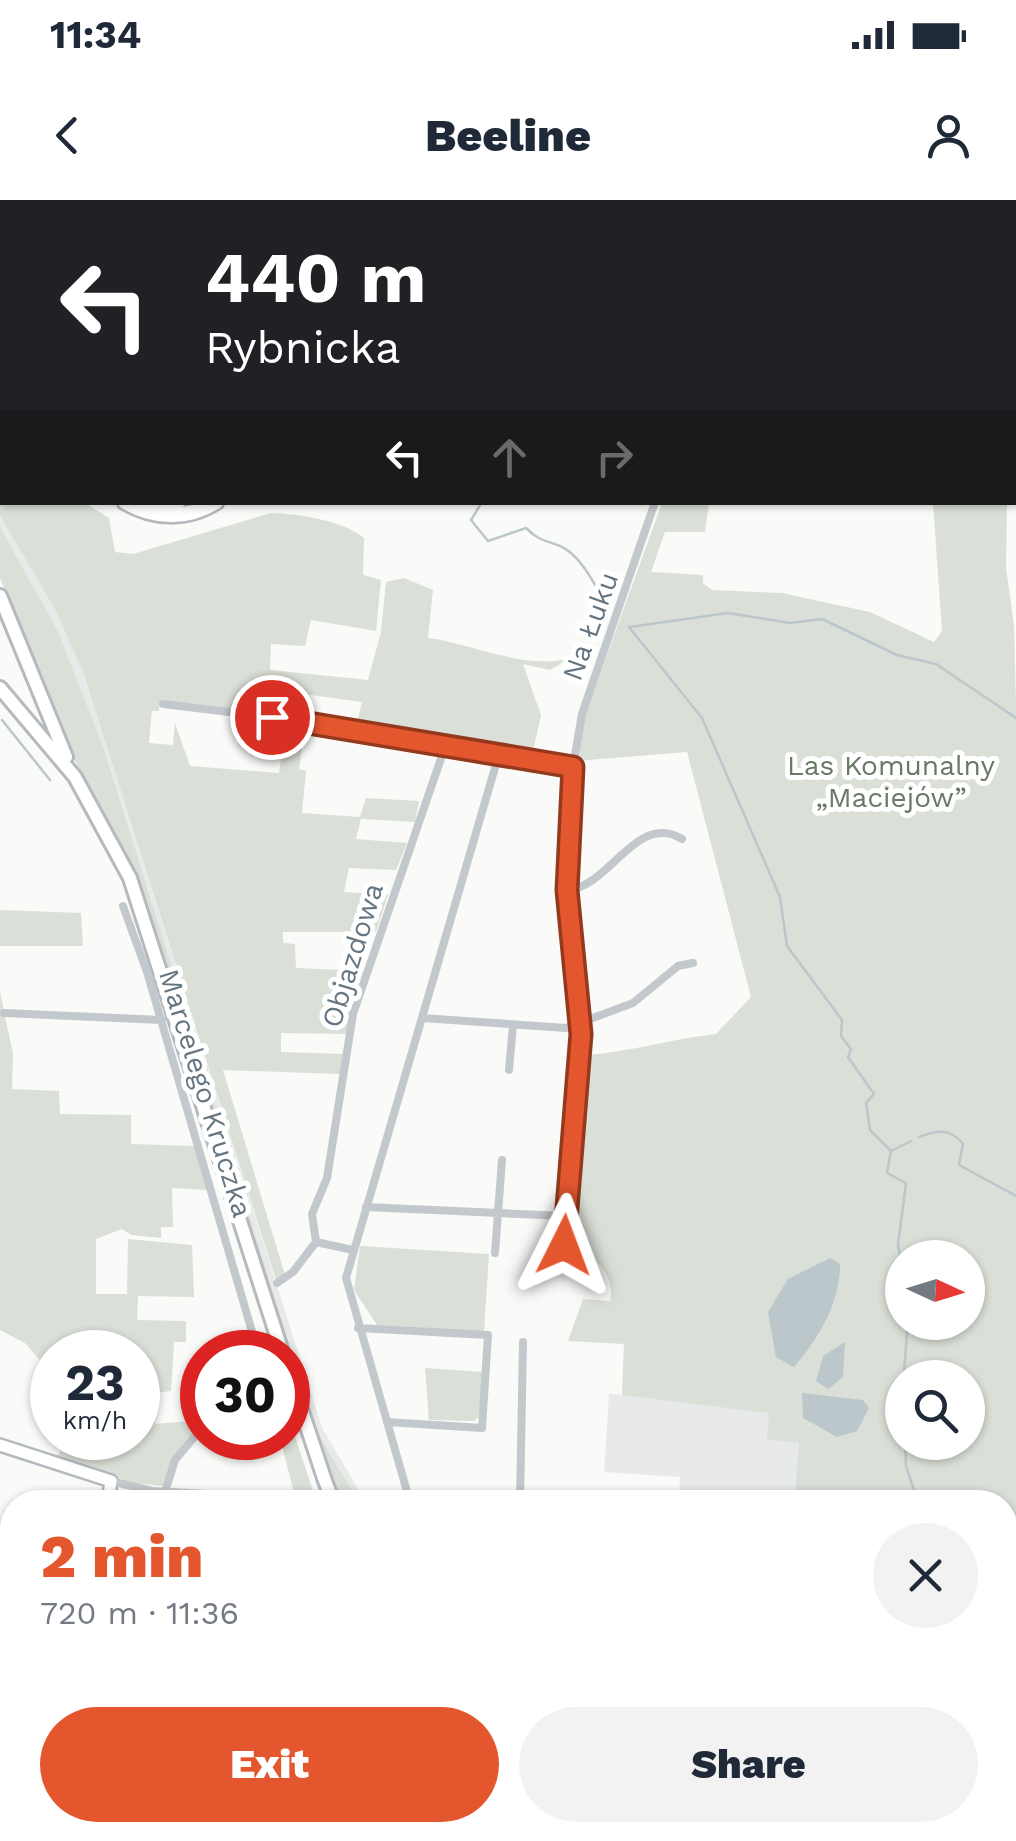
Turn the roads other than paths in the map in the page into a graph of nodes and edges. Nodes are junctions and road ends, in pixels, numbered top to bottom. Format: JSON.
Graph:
{"nodes":[{"id":1,"x":130,"y":505,"type":"edge"},
{"id":2,"x":207,"y":505,"type":"edge"},
{"id":3,"x":654,"y":505,"type":"edge"},
{"id":4,"x":0,"y":596,"type":"edge"},
{"id":5,"x":0,"y":688,"type":"edge"},
{"id":6,"x":0,"y":699,"type":"edge"},
{"id":7,"x":163,"y":704,"type":"dead end"},
{"id":8,"x":446,"y":744,"type":"junction"},
{"id":9,"x":500,"y":754,"type":"junction"},
{"id":10,"x":573,"y":767,"type":"junction"},
{"id":11,"x":86,"y":794,"type":"junction"},
{"id":12,"x":682,"y":839,"type":"dead end"},
{"id":13,"x":567,"y":890,"type":"junction"},
{"id":14,"x":122,"y":906,"type":"dead end"},
{"id":15,"x":693,"y":963,"type":"dead end"},
{"id":16,"x":4,"y":1013,"type":"dead end"},
{"id":17,"x":422,"y":1018,"type":"junction"},
{"id":18,"x":162,"y":1020,"type":"junction"},
{"id":19,"x":581,"y":1023,"type":"junction"},
{"id":20,"x":513,"y":1025,"type":"junction"},
{"id":21,"x":509,"y":1070,"type":"dead end"},
{"id":22,"x":502,"y":1160,"type":"dead end"},
{"id":23,"x":366,"y":1206,"type":"junction"},
{"id":24,"x":497,"y":1214,"type":"junction"},
{"id":25,"x":565,"y":1216,"type":"junction"},
{"id":26,"x":316,"y":1242,"type":"junction"},
{"id":27,"x":353,"y":1250,"type":"junction"},
{"id":28,"x":495,"y":1253,"type":"dead end"},
{"id":29,"x":570,"y":1256,"type":"dead end"},
{"id":30,"x":278,"y":1284,"type":"dead end"},
{"id":31,"x":358,"y":1328,"type":"junction"},
{"id":32,"x":252,"y":1330,"type":"edge"},
{"id":33,"x":267,"y":1330,"type":"edge"},
{"id":34,"x":275,"y":1330,"type":"edge"},
{"id":35,"x":524,"y":1342,"type":"dead end"},
{"id":36,"x":387,"y":1422,"type":"junction"},
{"id":37,"x":310,"y":1444,"type":"edge"},
{"id":38,"x":0,"y":1445,"type":"edge"},
{"id":39,"x":310,"y":1452,"type":"edge"},
{"id":40,"x":180,"y":1455,"type":"edge"},
{"id":41,"x":320,"y":1479,"type":"junction"},
{"id":42,"x":111,"y":1481,"type":"junction"},
{"id":43,"x":110,"y":1490,"type":"edge"},
{"id":44,"x":155,"y":1490,"type":"edge"},
{"id":45,"x":166,"y":1490,"type":"edge"},
{"id":46,"x":322,"y":1490,"type":"edge"},
{"id":47,"x":326,"y":1490,"type":"edge"},
{"id":48,"x":407,"y":1490,"type":"edge"},
{"id":49,"x":520,"y":1490,"type":"edge"}],
"edges":[{"from":1,"to":2,"type":"highway"},
{"from":3,"to":10,"type":"street","name":"Na Łuku"},
{"from":4,"to":11,"type":"main road"},
{"from":5,"to":11,"type":"main road"},
{"from":6,"to":33,"type":"main road"},
{"from":7,"to":8,"type":"street"},
{"from":8,"to":9,"type":"street"},
{"from":8,"to":26,"type":"street","name":"Objazdowa"},
{"from":9,"to":10,"type":"street"},
{"from":9,"to":17,"type":"street"},
{"from":10,"to":13,"type":"street","name":"Na Łuku"},
{"from":11,"to":34,"type":"main road"},
{"from":12,"to":13,"type":"street"},
{"from":13,"to":19,"type":"street","name":"Na Łuku"},
{"from":14,"to":18,"type":"street","name":"Marcelego Kruczka"},
{"from":15,"to":19,"type":"street"},
{"from":16,"to":18,"type":"street"},
{"from":17,"to":20,"type":"street"},
{"from":17,"to":23,"type":"street"},
{"from":18,"to":32,"type":"street","name":"Marcelego Kruczka"},
{"from":19,"to":20,"type":"street"},
{"from":19,"to":25,"type":"street","name":"Na Łuku"},
{"from":20,"to":21,"type":"street"},
{"from":22,"to":24,"type":"street"},
{"from":23,"to":24,"type":"street"},
{"from":23,"to":27,"type":"street"},
{"from":24,"to":25,"type":"street"},
{"from":24,"to":28,"type":"street"},
{"from":25,"to":29,"type":"street","name":"Na Łuku"},
{"from":26,"to":27,"type":"street"},
{"from":26,"to":30,"type":"street"},
{"from":27,"to":31,"type":"street"},
{"from":31,"to":36,"type":"street"},
{"from":31,"to":36,"type":"street"},
{"from":35,"to":49,"type":"street"},
{"from":36,"to":48,"type":"street"},
{"from":37,"to":41,"type":"main road"},
{"from":38,"to":42,"type":"street"},
{"from":39,"to":41,"type":"main road"},
{"from":40,"to":45,"type":"street"},
{"from":41,"to":46,"type":"main road"},
{"from":41,"to":47,"type":"main road","bridge":true},
{"from":42,"to":43,"type":"street"},
{"from":42,"to":44,"type":"street"}]}
